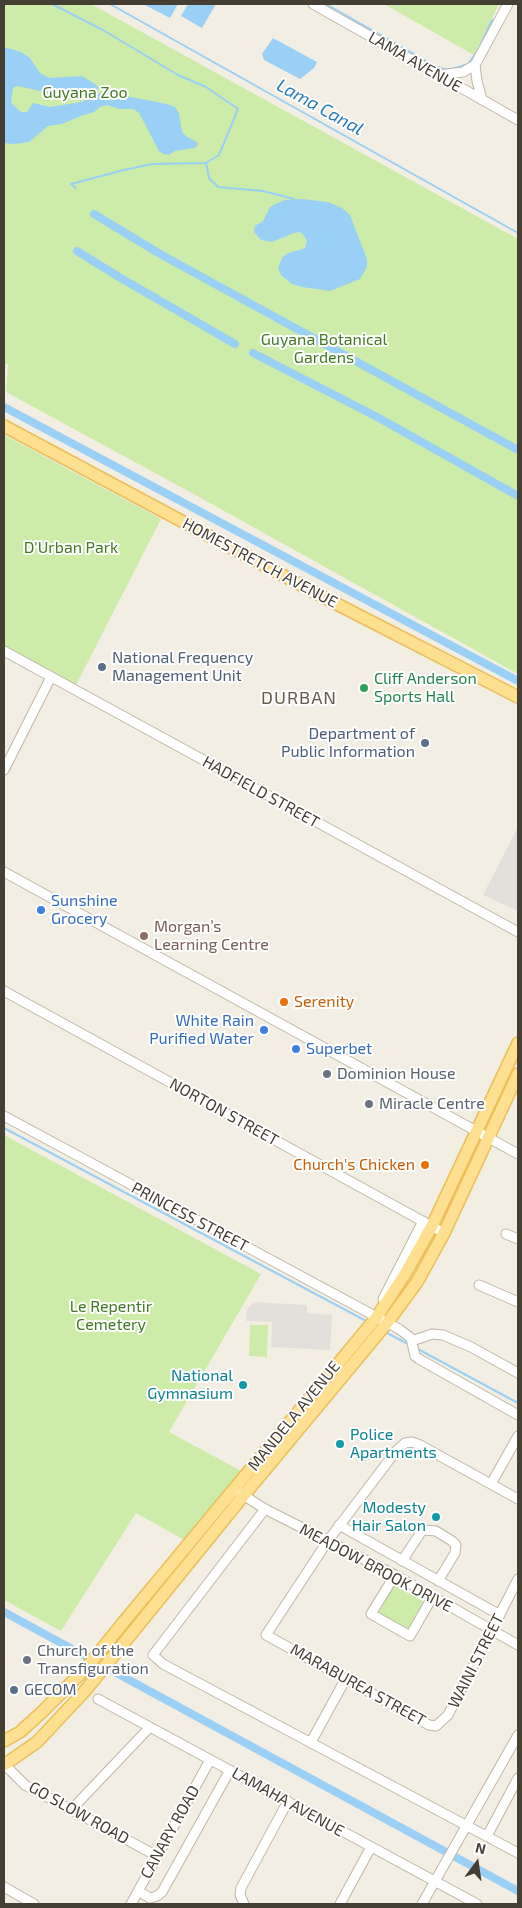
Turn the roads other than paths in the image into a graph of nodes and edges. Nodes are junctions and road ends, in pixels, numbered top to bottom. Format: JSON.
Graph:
{"nodes":[{"id":1,"x":313,"y":4,"type":"edge"},
{"id":2,"x":508,"y":4,"type":"edge"},
{"id":3,"x":475,"y":65,"type":"junction"},
{"id":4,"x":439,"y":75,"type":"junction"},
{"id":5,"x":482,"y":100,"type":"junction"},
{"id":6,"x":518,"y":120,"type":"edge"},
{"id":7,"x":4,"y":426,"type":"edge"},
{"id":8,"x":4,"y":652,"type":"edge"},
{"id":9,"x":51,"y":677,"type":"junction"},
{"id":10,"x":518,"y":697,"type":"edge"},
{"id":11,"x":4,"y":770,"type":"edge"},
{"id":12,"x":4,"y":872,"type":"edge"},
{"id":13,"x":518,"y":932,"type":"edge"},
{"id":14,"x":4,"y":991,"type":"edge"},
{"id":15,"x":518,"y":1043,"type":"edge"},
{"id":16,"x":518,"y":1074,"type":"edge"},
{"id":17,"x":4,"y":1116,"type":"edge"},
{"id":18,"x":476,"y":1131,"type":"junction"},
{"id":19,"x":488,"y":1138,"type":"junction"},
{"id":20,"x":518,"y":1154,"type":"edge"},
{"id":21,"x":427,"y":1224,"type":"junction"},
{"id":22,"x":444,"y":1233,"type":"junction"},
{"id":23,"x":506,"y":1234,"type":"dead end"},
{"id":24,"x":518,"y":1240,"type":"edge"},
{"id":25,"x":479,"y":1285,"type":"dead end"},
{"id":26,"x":518,"y":1302,"type":"edge"},
{"id":27,"x":378,"y":1323,"type":"junction"},
{"id":28,"x":412,"y":1342,"type":"junction"},
{"id":29,"x":518,"y":1373,"type":"edge"},
{"id":30,"x":518,"y":1415,"type":"edge"},
{"id":31,"x":518,"y":1436,"type":"edge"},
{"id":32,"x":491,"y":1484,"type":"junction"},
{"id":33,"x":240,"y":1492,"type":"junction"},
{"id":34,"x":518,"y":1499,"type":"edge"},
{"id":35,"x":265,"y":1509,"type":"junction"},
{"id":36,"x":339,"y":1525,"type":"junction"},
{"id":37,"x":327,"y":1542,"type":"junction"},
{"id":38,"x":402,"y":1561,"type":"junction"},
{"id":39,"x":395,"y":1575,"type":"junction"},
{"id":40,"x":518,"y":1579,"type":"edge"},
{"id":41,"x":438,"y":1581,"type":"junction"},
{"id":42,"x":433,"y":1596,"type":"junction"},
{"id":43,"x":500,"y":1615,"type":"junction"},
{"id":44,"x":492,"y":1630,"type":"junction"},
{"id":45,"x":518,"y":1645,"type":"edge"},
{"id":46,"x":345,"y":1680,"type":"junction"},
{"id":47,"x":98,"y":1699,"type":"dead end"},
{"id":48,"x":448,"y":1715,"type":"joint"},
{"id":49,"x":150,"y":1727,"type":"junction"},
{"id":50,"x":518,"y":1735,"type":"edge"},
{"id":51,"x":4,"y":1741,"type":"edge"},
{"id":52,"x":311,"y":1742,"type":"junction"},
{"id":53,"x":210,"y":1760,"type":"junction"},
{"id":54,"x":4,"y":1764,"type":"edge"},
{"id":55,"x":230,"y":1770,"type":"junction"},
{"id":56,"x":518,"y":1778,"type":"edge"},
{"id":57,"x":288,"y":1801,"type":"junction"},
{"id":58,"x":71,"y":1810,"type":"junction"},
{"id":59,"x":468,"y":1826,"type":"junction"},
{"id":60,"x":487,"y":1836,"type":"junction"},
{"id":61,"x":371,"y":1847,"type":"junction"},
{"id":62,"x":518,"y":1853,"type":"edge"},
{"id":63,"x":157,"y":1856,"type":"junction"},
{"id":64,"x":435,"y":1881,"type":"junction"},
{"id":65,"x":4,"y":1887,"type":"edge"},
{"id":66,"x":138,"y":1891,"type":"junction"},
{"id":67,"x":34,"y":1904,"type":"edge"},
{"id":68,"x":131,"y":1904,"type":"edge"},
{"id":69,"x":244,"y":1904,"type":"edge"},
{"id":70,"x":340,"y":1904,"type":"edge"},
{"id":71,"x":422,"y":1904,"type":"edge"},
{"id":72,"x":477,"y":1904,"type":"edge"}],
"edges":[{"from":1,"to":4,"type":"street","name":"LAMA AVENUE"},
{"from":2,"to":3,"type":"street"},
{"from":3,"to":4,"type":"street"},
{"from":3,"to":5,"type":"street"},
{"from":4,"to":5,"type":"street","name":"LAMA AVENUE"},
{"from":5,"to":6,"type":"street","name":"LAMA AVENUE"},
{"from":7,"to":10,"type":"main road","name":"HOMESTRETCH AVENUE"},
{"from":8,"to":9,"type":"street","name":"HADFIELD STREET"},
{"from":9,"to":11,"type":"street"},
{"from":9,"to":13,"type":"street","name":"HADFIELD STREET"},
{"from":12,"to":18,"type":"street"},
{"from":14,"to":21,"type":"street","name":"NORTON STREET"},
{"from":15,"to":18,"type":"main road","name":"MANDELA AVENUE"},
{"from":16,"to":19,"type":"main road","name":"MANDELA AVENUE"},
{"from":17,"to":27,"type":"street","name":"PRINCESS STREET"},
{"from":18,"to":19,"type":"street"},
{"from":18,"to":21,"type":"main road","name":"MANDELA AVENUE"},
{"from":19,"to":20,"type":"street"},
{"from":19,"to":22,"type":"main road","name":"MANDELA AVENUE"},
{"from":21,"to":22,"type":"street","name":"NORTON STREET"},
{"from":21,"to":27,"type":"main road","name":"MANDELA AVENUE"},
{"from":22,"to":27,"type":"main road","name":"MANDELA AVENUE"},
{"from":23,"to":24,"type":"street"},
{"from":25,"to":26,"type":"street"},
{"from":27,"to":28,"type":"street","name":"PRINCESS STREET"},
{"from":27,"to":33,"type":"main road","name":"MANDELA AVENUE"},
{"from":28,"to":29,"type":"street"},
{"from":28,"to":30,"type":"street"},
{"from":31,"to":32,"type":"street"},
{"from":32,"to":34,"type":"street"},
{"from":32,"to":36,"type":"street"},
{"from":33,"to":35,"type":"street","name":"MEADOW BROOK DRIVE"},
{"from":33,"to":51,"type":"main road","name":"MANDELA AVENUE"},
{"from":33,"to":54,"type":"main road","name":"MANDELA AVENUE"},
{"from":35,"to":37,"type":"street","name":"MEADOW BROOK DRIVE"},
{"from":35,"to":52,"type":"street"},
{"from":36,"to":37,"type":"street"},
{"from":36,"to":38,"type":"street"},
{"from":37,"to":39,"type":"street","name":"MEADOW BROOK DRIVE"},
{"from":37,"to":46,"type":"street","name":"MARABUREA STREET"},
{"from":38,"to":41,"type":"street"},
{"from":38,"to":41,"type":"street"},
{"from":39,"to":42,"type":"street","name":"MEADOW BROOK DRIVE"},
{"from":39,"to":42,"type":"street"},
{"from":40,"to":43,"type":"street","name":"WAINI STREET"},
{"from":41,"to":43,"type":"street"},
{"from":42,"to":44,"type":"street","name":"MEADOW BROOK DRIVE"},
{"from":43,"to":44,"type":"street","name":"WAINI STREET"},
{"from":44,"to":45,"type":"street","name":"MEADOW BROOK DRIVE"},
{"from":44,"to":48,"type":"street","name":"WAINI STREET"},
{"from":46,"to":48,"type":"street","name":"MARABUREA STREET"},
{"from":46,"to":52,"type":"street"},
{"from":47,"to":49,"type":"street","name":"LAMAHA AVENUE"},
{"from":49,"to":53,"type":"street","name":"LAMAHA AVENUE"},
{"from":49,"to":58,"type":"street"},
{"from":50,"to":59,"type":"street"},
{"from":52,"to":59,"type":"street"},
{"from":53,"to":55,"type":"street","name":"LAMAHA AVENUE"},
{"from":53,"to":63,"type":"street","name":"CANARY ROAD"},
{"from":54,"to":58,"type":"street","name":"GO SLOW ROAD"},
{"from":55,"to":57,"type":"street","name":"LAMAHA AVENUE"},
{"from":55,"to":66,"type":"street"},
{"from":56,"to":60,"type":"street"},
{"from":57,"to":61,"type":"street","name":"LAMAHA AVENUE"},
{"from":57,"to":69,"type":"street"},
{"from":58,"to":63,"type":"street","name":"GO SLOW ROAD"},
{"from":59,"to":60,"type":"street"},
{"from":59,"to":64,"type":"street"},
{"from":60,"to":62,"type":"street"},
{"from":61,"to":64,"type":"street","name":"LAMAHA AVENUE"},
{"from":61,"to":70,"type":"street"},
{"from":63,"to":66,"type":"street","name":"CANARY ROAD"},
{"from":64,"to":71,"type":"street"},
{"from":64,"to":72,"type":"street","name":"LAMAHA AVENUE"},
{"from":65,"to":67,"type":"street"},
{"from":66,"to":68,"type":"street","name":"CANARY ROAD"}]}
